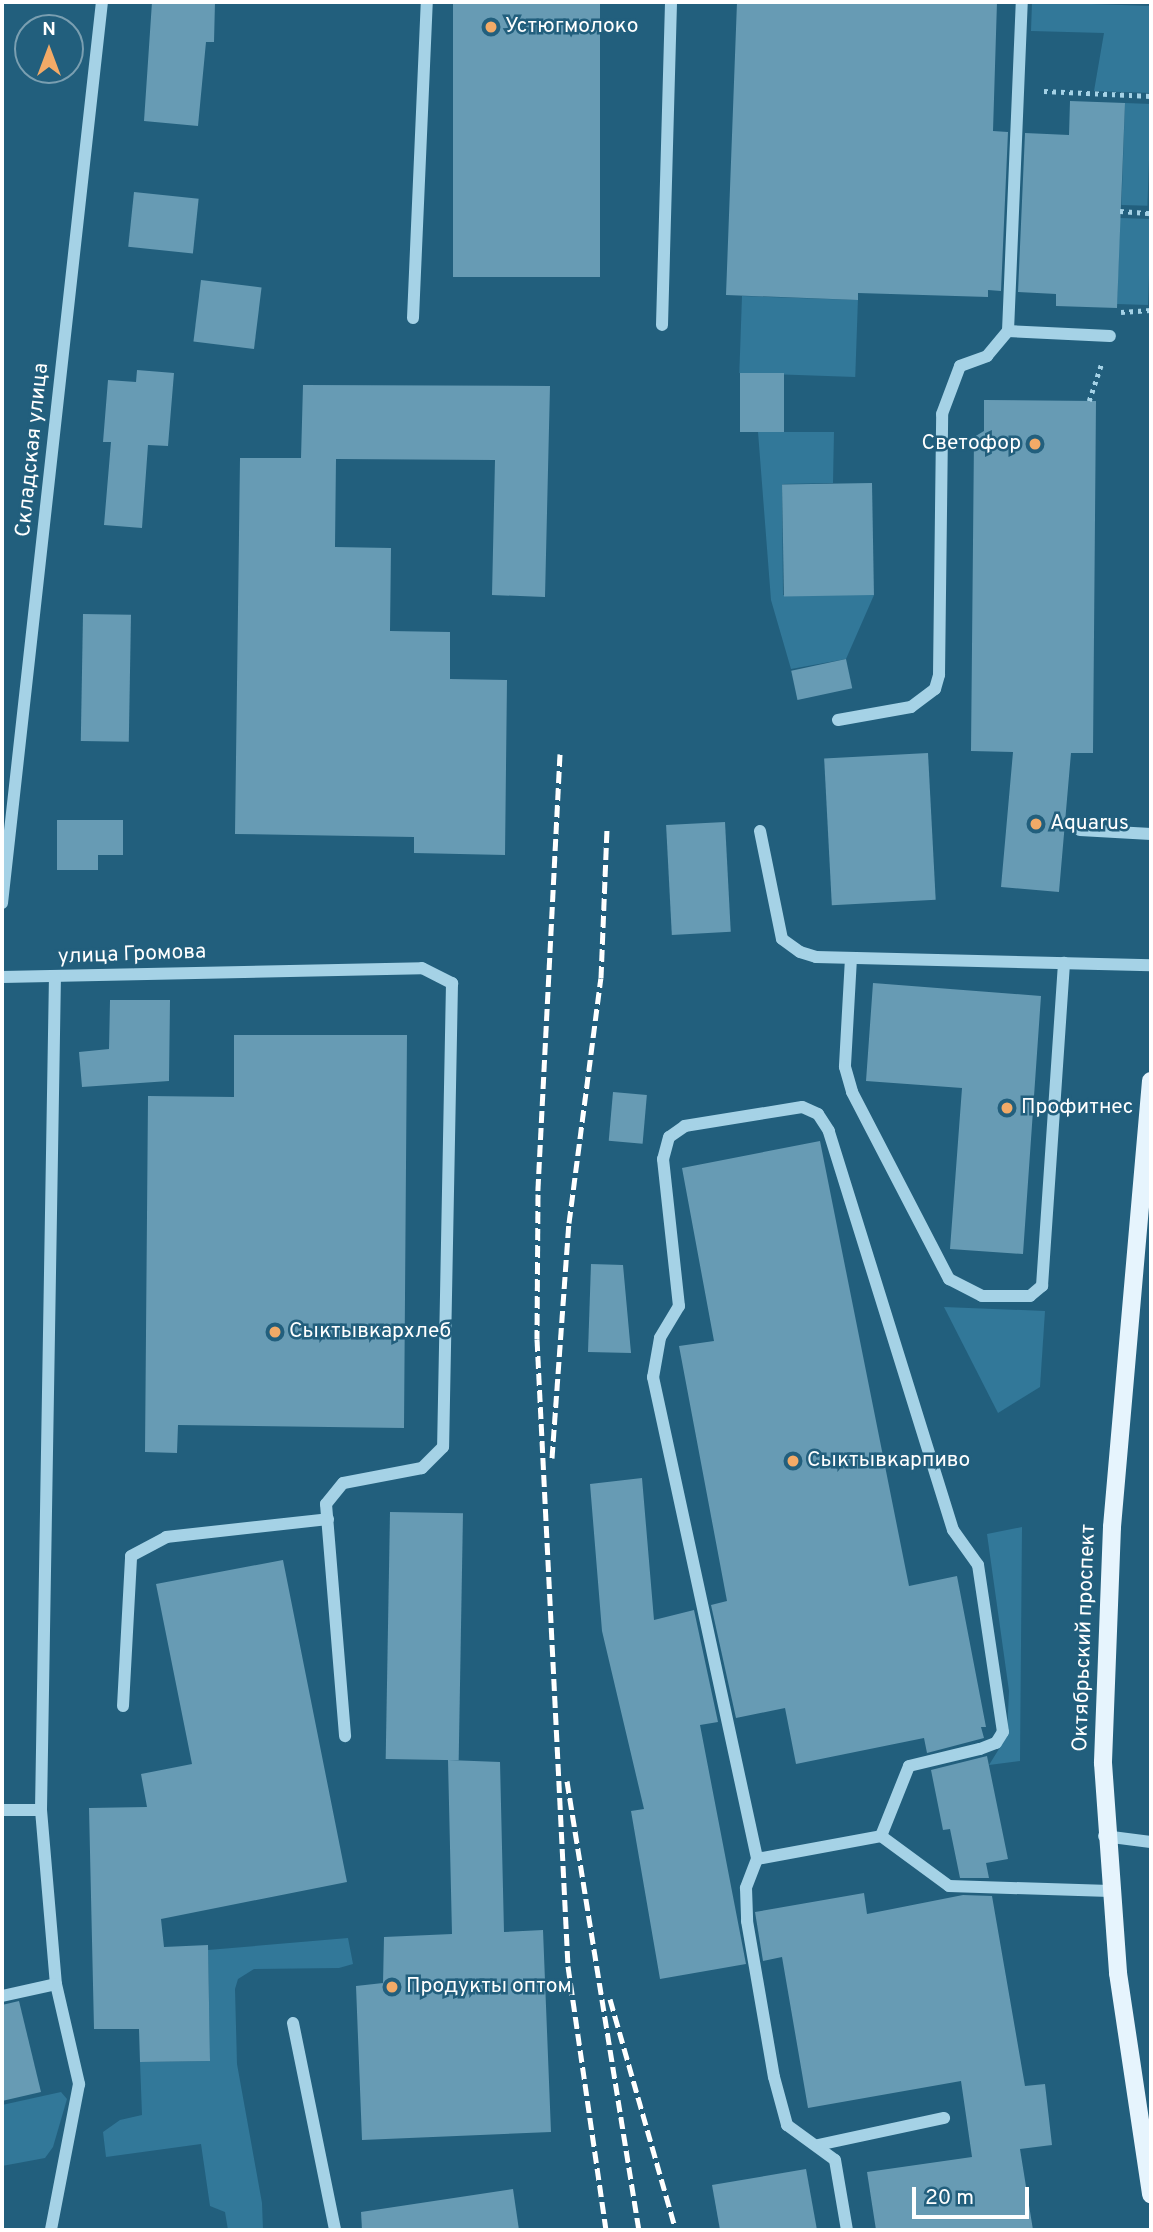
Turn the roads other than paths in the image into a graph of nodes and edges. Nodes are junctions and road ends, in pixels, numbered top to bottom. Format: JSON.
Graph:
{"nodes":[{"id":1,"x":102,"y":2,"type":"edge"},
{"id":2,"x":427,"y":2,"type":"edge"},
{"id":3,"x":671,"y":2,"type":"edge"},
{"id":4,"x":1022,"y":2,"type":"edge"},
{"id":5,"x":413,"y":318,"type":"dead end"},
{"id":6,"x":662,"y":325,"type":"dead end"},
{"id":7,"x":1008,"y":331,"type":"junction"},
{"id":8,"x":1110,"y":336,"type":"dead end"},
{"id":9,"x":838,"y":720,"type":"dead end"},
{"id":10,"x":1080,"y":830,"type":"dead end"},
{"id":11,"x":760,"y":831,"type":"dead end"},
{"id":12,"x":1151,"y":834,"type":"edge"},
{"id":13,"x":2,"y":902,"type":"edge"},
{"id":14,"x":851,"y":958,"type":"junction"},
{"id":15,"x":1064,"y":962,"type":"junction"},
{"id":16,"x":1151,"y":965,"type":"edge"},
{"id":17,"x":2,"y":977,"type":"edge"},
{"id":18,"x":55,"y":977,"type":"junction"},
{"id":19,"x":1151,"y":1081,"type":"edge"},
{"id":20,"x":1148,"y":1153,"type":"edge"},
{"id":21,"x":328,"y":1519,"type":"junction"},
{"id":22,"x":123,"y":1706,"type":"dead end"},
{"id":23,"x":345,"y":1736,"type":"dead end"},
{"id":24,"x":2,"y":1810,"type":"edge"},
{"id":25,"x":41,"y":1810,"type":"junction"},
{"id":26,"x":881,"y":1836,"type":"junction"},
{"id":27,"x":1104,"y":1836,"type":"junction"},
{"id":28,"x":1151,"y":1842,"type":"edge"},
{"id":29,"x":757,"y":1859,"type":"junction"},
{"id":30,"x":1110,"y":1891,"type":"junction"},
{"id":31,"x":56,"y":1984,"type":"junction"},
{"id":32,"x":2,"y":1996,"type":"edge"},
{"id":33,"x":293,"y":2023,"type":"dead end"},
{"id":34,"x":944,"y":2118,"type":"dead end"},
{"id":35,"x":818,"y":2145,"type":"junction"},
{"id":36,"x":1151,"y":2195,"type":"edge"},
{"id":37,"x":51,"y":2230,"type":"edge"},
{"id":38,"x":335,"y":2230,"type":"edge"},
{"id":39,"x":847,"y":2230,"type":"edge"}],
"edges":[{"from":1,"to":13,"type":"street","name":"Складская улица"},
{"from":2,"to":5,"type":"street"},
{"from":3,"to":6,"type":"street"},
{"from":4,"to":7,"type":"street"},
{"from":7,"to":8,"type":"street"},
{"from":7,"to":9,"type":"street"},
{"from":10,"to":12,"type":"street"},
{"from":11,"to":14,"type":"street"},
{"from":14,"to":15,"type":"street"},
{"from":14,"to":15,"type":"street"},
{"from":15,"to":16,"type":"street"},
{"from":17,"to":18,"type":"street","name":"улица Громова"},
{"from":18,"to":21,"type":"street","name":"улица Громова"},
{"from":18,"to":25,"type":"street"},
{"from":19,"to":20,"type":"main road","name":"Октябрьский проспект"},
{"from":20,"to":27,"type":"main road","name":"Октябрьский проспект"},
{"from":21,"to":22,"type":"street"},
{"from":21,"to":23,"type":"street"},
{"from":24,"to":25,"type":"street"},
{"from":25,"to":31,"type":"street"},
{"from":26,"to":29,"type":"street"},
{"from":26,"to":29,"type":"street"},
{"from":26,"to":30,"type":"street"},
{"from":27,"to":28,"type":"street"},
{"from":27,"to":30,"type":"main road","name":"Октябрьский проспект"},
{"from":29,"to":35,"type":"street"},
{"from":30,"to":36,"type":"main road","name":"Октябрьский проспект"},
{"from":31,"to":32,"type":"street"},
{"from":31,"to":37,"type":"street"},
{"from":33,"to":38,"type":"street"},
{"from":34,"to":35,"type":"street"},
{"from":35,"to":39,"type":"street"}]}
